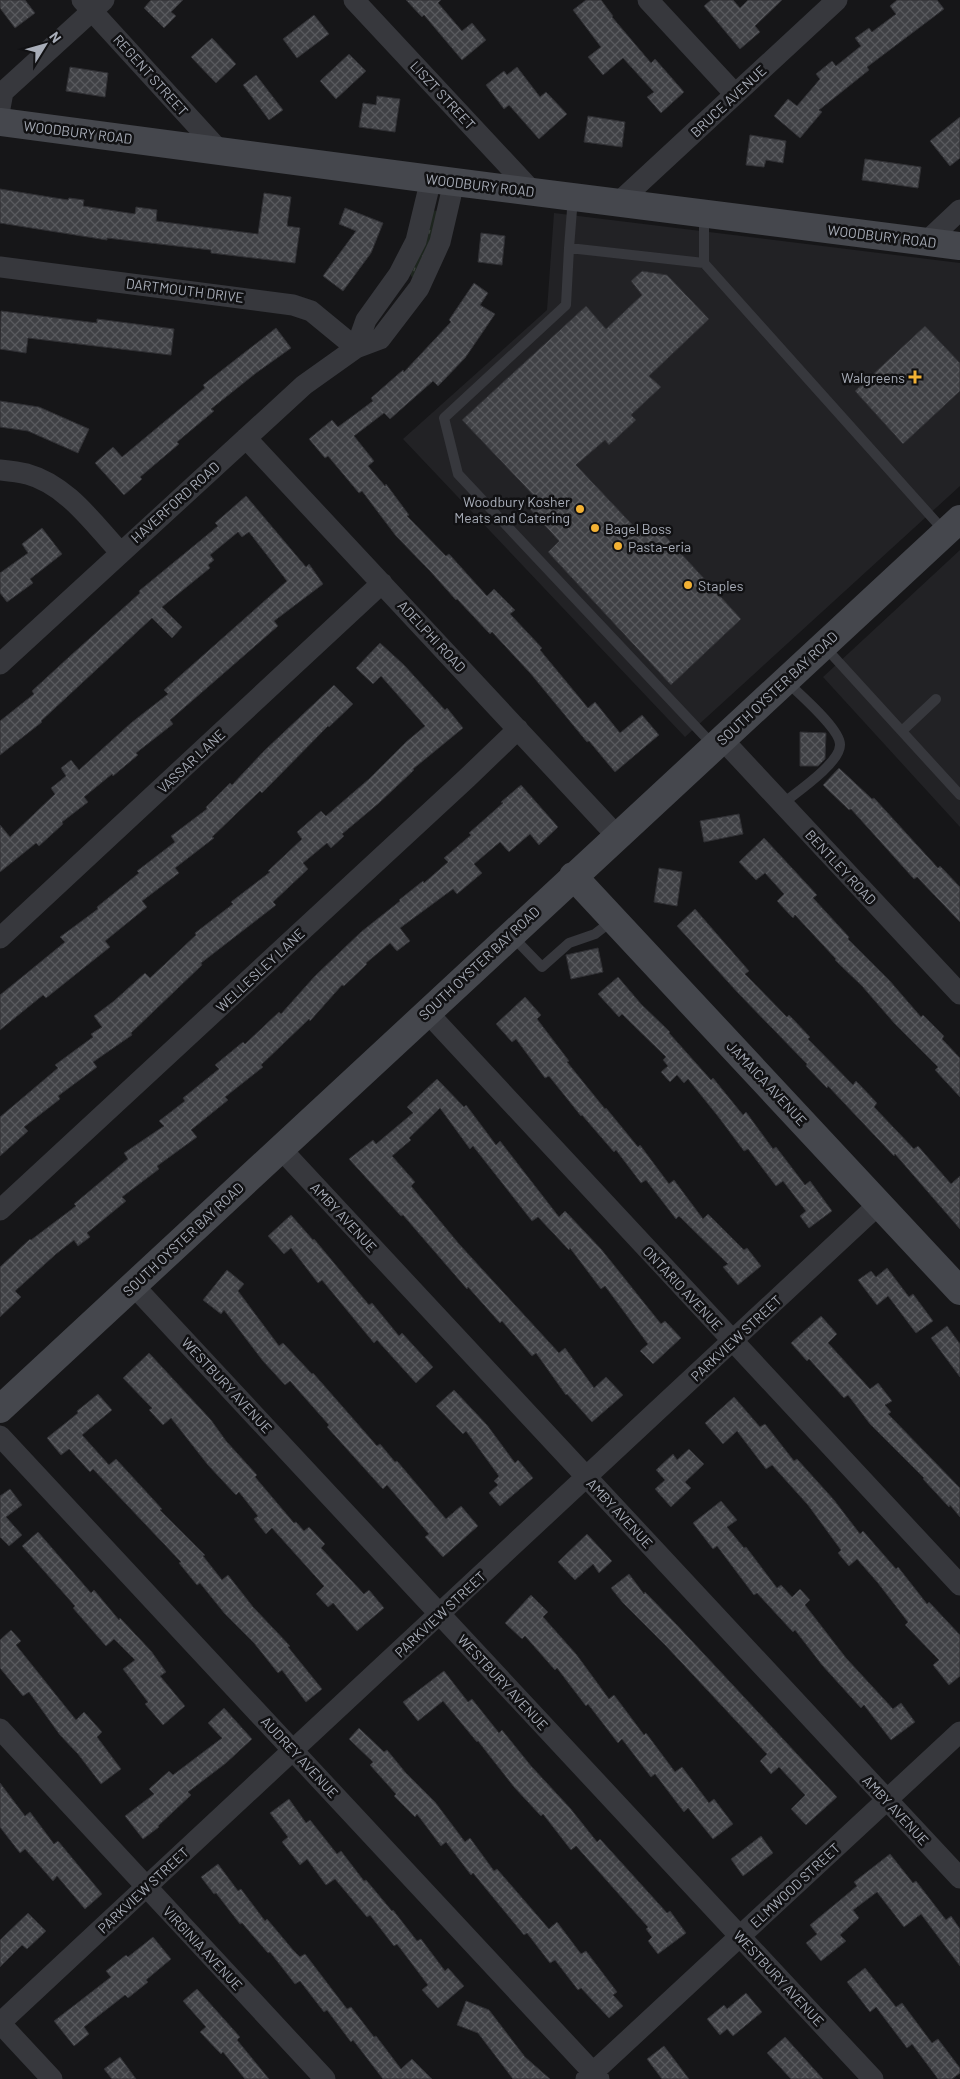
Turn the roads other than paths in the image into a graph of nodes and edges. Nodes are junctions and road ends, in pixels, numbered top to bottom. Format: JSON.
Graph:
{"nodes":[{"id":1,"x":354,"y":0,"type":"edge"},
{"id":2,"x":648,"y":0,"type":"edge"},
{"id":3,"x":837,"y":0,"type":"edge"},
{"id":4,"x":93,"y":4,"type":"edge"},
{"id":5,"x":735,"y":94,"type":"junction"},
{"id":6,"x":0,"y":108,"type":"edge"},
{"id":7,"x":0,"y":122,"type":"edge"},
{"id":8,"x":220,"y":151,"type":"junction"},
{"id":9,"x":443,"y":181,"type":"junction"},
{"id":10,"x":532,"y":191,"type":"junction"},
{"id":11,"x":573,"y":196,"type":"junction"},
{"id":12,"x":619,"y":202,"type":"junction"},
{"id":13,"x":960,"y":210,"type":"edge"},
{"id":14,"x":704,"y":213,"type":"junction"},
{"id":15,"x":926,"y":242,"type":"junction"},
{"id":16,"x":960,"y":246,"type":"edge"},
{"id":17,"x":569,"y":248,"type":"junction"},
{"id":18,"x":704,"y":263,"type":"junction"},
{"id":19,"x":0,"y":267,"type":"edge"},
{"id":20,"x":356,"y":348,"type":"junction"},
{"id":21,"x":246,"y":438,"type":"junction"},
{"id":22,"x":0,"y":470,"type":"edge"},
{"id":23,"x":953,"y":526,"type":"edge"},
{"id":24,"x":120,"y":552,"type":"junction"},
{"id":25,"x":382,"y":583,"type":"junction"},
{"id":26,"x":823,"y":645,"type":"junction"},
{"id":27,"x":0,"y":664,"type":"edge"},
{"id":28,"x":785,"y":680,"type":"junction"},
{"id":29,"x":936,"y":698,"type":"dead end"},
{"id":30,"x":518,"y":729,"type":"junction"},
{"id":31,"x":902,"y":731,"type":"junction"},
{"id":32,"x":718,"y":743,"type":"junction"},
{"id":33,"x":960,"y":795,"type":"edge"},
{"id":34,"x":782,"y":804,"type":"junction"},
{"id":35,"x":617,"y":836,"type":"junction"},
{"id":36,"x":573,"y":876,"type":"junction"},
{"id":37,"x":614,"y":920,"type":"junction"},
{"id":38,"x":510,"y":935,"type":"junction"},
{"id":39,"x":0,"y":938,"type":"edge"},
{"id":40,"x":960,"y":994,"type":"edge"},
{"id":41,"x":427,"y":1012,"type":"junction"},
{"id":42,"x":280,"y":1148,"type":"junction"},
{"id":43,"x":879,"y":1204,"type":"junction"},
{"id":44,"x":0,"y":1210,"type":"edge"},
{"id":45,"x":133,"y":1284,"type":"junction"},
{"id":46,"x":960,"y":1291,"type":"edge"},
{"id":47,"x":733,"y":1341,"type":"junction"},
{"id":48,"x":0,"y":1409,"type":"edge"},
{"id":49,"x":0,"y":1436,"type":"edge"},
{"id":50,"x":587,"y":1478,"type":"junction"},
{"id":51,"x":960,"y":1585,"type":"edge"},
{"id":52,"x":440,"y":1614,"type":"junction"},
{"id":53,"x":0,"y":1729,"type":"edge"},
{"id":54,"x":960,"y":1732,"type":"edge"},
{"id":55,"x":293,"y":1750,"type":"junction"},
{"id":56,"x":887,"y":1800,"type":"junction"},
{"id":57,"x":960,"y":1878,"type":"edge"},
{"id":58,"x":146,"y":1887,"type":"junction"},
{"id":59,"x":740,"y":1936,"type":"junction"},
{"id":60,"x":0,"y":2023,"type":"edge"},
{"id":61,"x":593,"y":2077,"type":"edge"},
{"id":62,"x":52,"y":2079,"type":"edge"},
{"id":63,"x":325,"y":2079,"type":"edge"},
{"id":64,"x":873,"y":2079,"type":"edge"}],
"edges":[{"from":1,"to":10,"type":"street","name":"LISZT STREET"},
{"from":2,"to":5,"type":"street"},
{"from":3,"to":5,"type":"street","name":"BRUCE AVENUE"},
{"from":4,"to":6,"type":"street"},
{"from":4,"to":8,"type":"street","name":"REGENT STREET"},
{"from":5,"to":12,"type":"street","name":"BRUCE AVENUE"},
{"from":7,"to":8,"type":"main road","name":"WOODBURY ROAD"},
{"from":8,"to":9,"type":"main road","name":"WOODBURY ROAD"},
{"from":9,"to":10,"type":"main road","name":"WOODBURY ROAD"},
{"from":9,"to":20,"type":"street","name":"HAVERFORD ROAD"},
{"from":10,"to":11,"type":"main road","name":"WOODBURY ROAD"},
{"from":11,"to":12,"type":"main road","name":"WOODBURY ROAD"},
{"from":11,"to":17,"type":"lane"},
{"from":12,"to":14,"type":"main road","name":"WOODBURY ROAD"},
{"from":13,"to":15,"type":"street"},
{"from":14,"to":15,"type":"main road","name":"WOODBURY ROAD"},
{"from":14,"to":18,"type":"lane"},
{"from":15,"to":16,"type":"main road","name":"WOODBURY ROAD"},
{"from":17,"to":18,"type":"lane"},
{"from":17,"to":32,"type":"lane"},
{"from":18,"to":23,"type":"lane"},
{"from":19,"to":20,"type":"street","name":"DARTMOUTH DRIVE"},
{"from":20,"to":21,"type":"street","name":"HAVERFORD ROAD"},
{"from":21,"to":24,"type":"street","name":"HAVERFORD ROAD"},
{"from":21,"to":25,"type":"street","name":"ADELPHI ROAD"},
{"from":22,"to":24,"type":"street"},
{"from":23,"to":26,"type":"main road","name":"SOUTH OYSTER BAY ROAD"},
{"from":24,"to":27,"type":"street","name":"HAVERFORD ROAD"},
{"from":25,"to":30,"type":"street","name":"ADELPHI ROAD"},
{"from":25,"to":39,"type":"street","name":"VASSAR LANE"},
{"from":26,"to":28,"type":"main road","name":"SOUTH OYSTER BAY ROAD"},
{"from":26,"to":31,"type":"lane"},
{"from":28,"to":32,"type":"main road","name":"SOUTH OYSTER BAY ROAD"},
{"from":28,"to":34,"type":"lane"},
{"from":29,"to":31,"type":"lane"},
{"from":30,"to":35,"type":"street","name":"ADELPHI ROAD"},
{"from":30,"to":44,"type":"street","name":"WELLESLEY LANE"},
{"from":31,"to":33,"type":"lane"},
{"from":32,"to":34,"type":"street","name":"BENTLEY ROAD"},
{"from":32,"to":35,"type":"main road","name":"SOUTH OYSTER BAY ROAD"},
{"from":34,"to":40,"type":"street","name":"BENTLEY ROAD"},
{"from":35,"to":36,"type":"main road","name":"SOUTH OYSTER BAY ROAD"},
{"from":36,"to":37,"type":"main road","name":"JAMAICA AVENUE"},
{"from":36,"to":38,"type":"main road","name":"SOUTH OYSTER BAY ROAD"},
{"from":37,"to":38,"type":"lane"},
{"from":37,"to":43,"type":"main road","name":"JAMAICA AVENUE"},
{"from":38,"to":41,"type":"main road","name":"SOUTH OYSTER BAY ROAD"},
{"from":41,"to":42,"type":"main road","name":"SOUTH OYSTER BAY ROAD"},
{"from":41,"to":47,"type":"street","name":"ONTARIO AVENUE"},
{"from":42,"to":45,"type":"main road","name":"SOUTH OYSTER BAY ROAD"},
{"from":42,"to":50,"type":"street","name":"AMBY AVENUE"},
{"from":43,"to":46,"type":"main road","name":"JAMAICA AVENUE"},
{"from":43,"to":47,"type":"street","name":"PARKVIEW STREET"},
{"from":45,"to":48,"type":"main road","name":"SOUTH OYSTER BAY ROAD"},
{"from":45,"to":52,"type":"street","name":"WESTBURY AVENUE"},
{"from":47,"to":50,"type":"street","name":"PARKVIEW STREET"},
{"from":47,"to":51,"type":"street","name":"ONTARIO AVENUE"},
{"from":49,"to":55,"type":"street","name":"AUDREY AVENUE"},
{"from":50,"to":52,"type":"street","name":"PARKVIEW STREET"},
{"from":50,"to":56,"type":"street","name":"AMBY AVENUE"},
{"from":52,"to":55,"type":"street","name":"PARKVIEW STREET"},
{"from":52,"to":59,"type":"street","name":"WESTBURY AVENUE"},
{"from":53,"to":58,"type":"street","name":"VIRGINIA AVENUE"},
{"from":54,"to":56,"type":"street","name":"ELMWOOD STREET"},
{"from":55,"to":58,"type":"street","name":"PARKVIEW STREET"},
{"from":55,"to":61,"type":"street","name":"AUDREY AVENUE"},
{"from":56,"to":57,"type":"street","name":"AMBY AVENUE"},
{"from":56,"to":59,"type":"street","name":"ELMWOOD STREET"},
{"from":58,"to":60,"type":"street","name":"PARKVIEW STREET"},
{"from":58,"to":63,"type":"street","name":"VIRGINIA AVENUE"},
{"from":59,"to":61,"type":"street","name":"ELMWOOD STREET"},
{"from":59,"to":64,"type":"street","name":"WESTBURY AVENUE"},
{"from":60,"to":62,"type":"street"}]}
